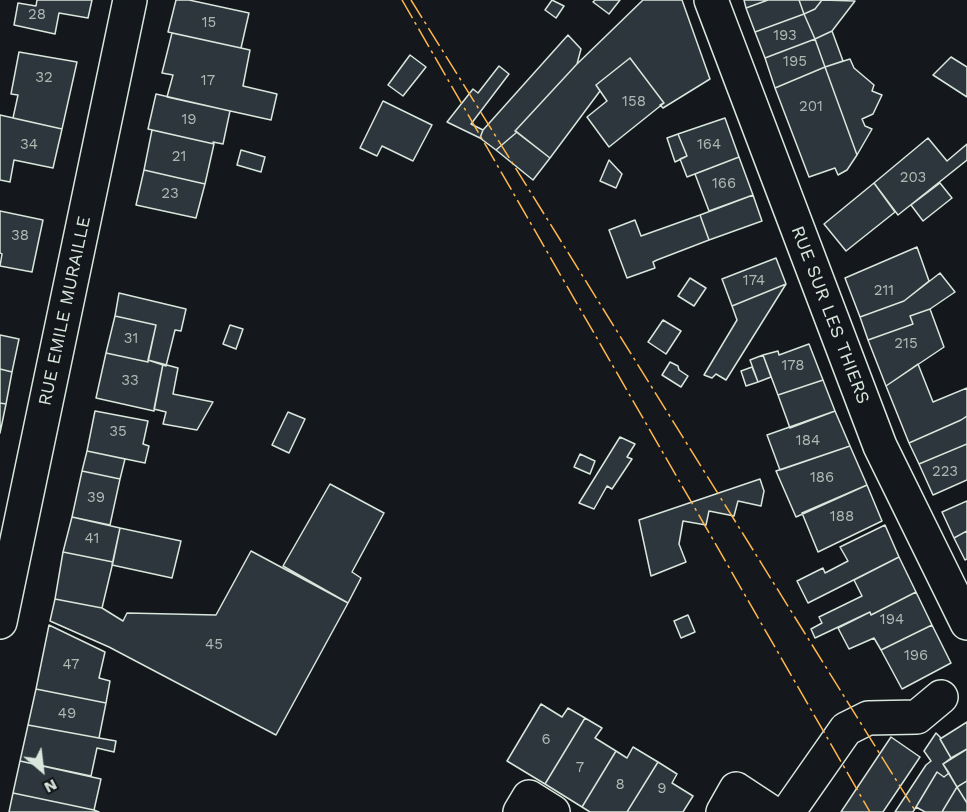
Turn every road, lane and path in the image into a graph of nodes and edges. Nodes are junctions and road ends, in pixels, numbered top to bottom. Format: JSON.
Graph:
{"nodes":[{"id":1,"x":130,"y":0,"type":"edge"},
{"id":2,"x":711,"y":0,"type":"edge"},
{"id":3,"x":0,"y":622,"type":"edge"},
{"id":4,"x":967,"y":622,"type":"edge"},
{"id":5,"x":941,"y":697,"type":"dead end"},
{"id":6,"x":520,"y":812,"type":"edge"},
{"id":7,"x":553,"y":812,"type":"edge"},
{"id":8,"x":723,"y":812,"type":"edge"},
{"id":9,"x":771,"y":812,"type":"edge"},
{"id":10,"x":788,"y":812,"type":"edge"}],
"edges":[{"from":1,"to":3,"type":"street","name":"RUE EMILE MURAILLE"},
{"from":2,"to":4,"type":"street","name":"RUE SUR LES THIERS"},
{"from":5,"to":10,"type":"street"},
{"from":6,"to":7,"type":"street"},
{"from":8,"to":9,"type":"street"}]}
